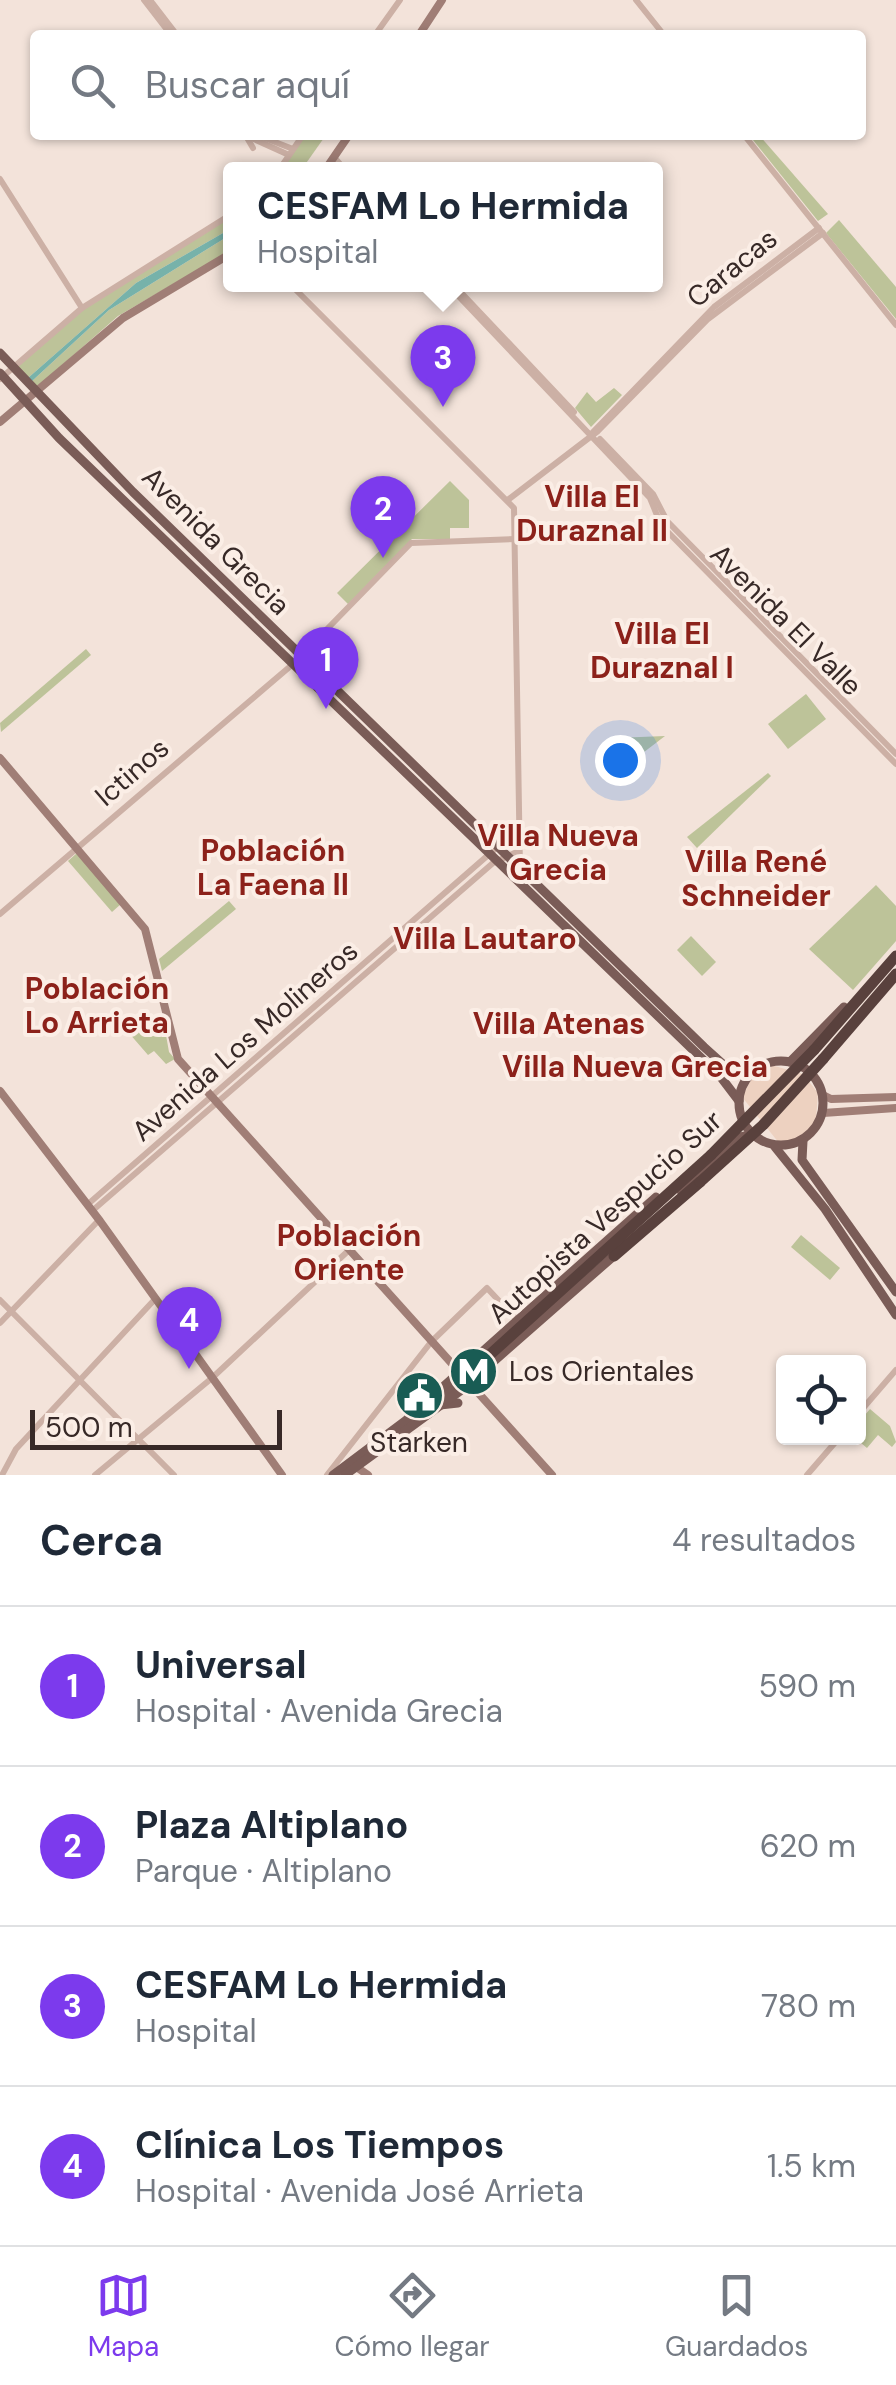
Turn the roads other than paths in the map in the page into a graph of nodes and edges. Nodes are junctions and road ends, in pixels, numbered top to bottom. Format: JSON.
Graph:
{"nodes":[{"id":1,"x":147,"y":0,"type":"edge"},
{"id":2,"x":400,"y":0,"type":"edge"},
{"id":3,"x":442,"y":0,"type":"edge"},
{"id":4,"x":636,"y":0,"type":"edge"},
{"id":5,"x":170,"y":30,"type":"edge"},
{"id":6,"x":379,"y":30,"type":"edge"},
{"id":7,"x":422,"y":30,"type":"edge"},
{"id":8,"x":660,"y":30,"type":"edge"},
{"id":9,"x":248,"y":140,"type":"edge"},
{"id":10,"x":259,"y":140,"type":"edge"},
{"id":11,"x":267,"y":140,"type":"edge"},
{"id":12,"x":299,"y":140,"type":"edge"},
{"id":13,"x":346,"y":140,"type":"edge"},
{"id":14,"x":748,"y":140,"type":"edge"},
{"id":15,"x":253,"y":148,"type":"dead end"},
{"id":16,"x":291,"y":152,"type":"junction"},
{"id":17,"x":284,"y":162,"type":"edge"},
{"id":18,"x":334,"y":162,"type":"edge"},
{"id":19,"x":0,"y":179,"type":"edge"},
{"id":20,"x":223,"y":218,"type":"edge"},
{"id":21,"x":820,"y":230,"type":"junction"},
{"id":22,"x":223,"y":258,"type":"edge"},
{"id":23,"x":298,"y":292,"type":"edge"},
{"id":24,"x":457,"y":292,"type":"edge"},
{"id":25,"x":82,"y":308,"type":"junction"},
{"id":26,"x":896,"y":325,"type":"edge"},
{"id":27,"x":0,"y":353,"type":"edge"},
{"id":28,"x":12,"y":365,"type":"junction"},
{"id":29,"x":3,"y":378,"type":"edge"},
{"id":30,"x":37,"y":393,"type":"junction"},
{"id":31,"x":22,"y":400,"type":"junction"},
{"id":32,"x":0,"y":422,"type":"edge"},
{"id":33,"x":591,"y":434,"type":"junction"},
{"id":34,"x":526,"y":486,"type":"junction"},
{"id":35,"x":509,"y":499,"type":"junction"},
{"id":36,"x":515,"y":511,"type":"junction"},
{"id":37,"x":516,"y":539,"type":"junction"},
{"id":38,"x":728,"y":588,"type":"junction"},
{"id":39,"x":297,"y":660,"type":"junction"},
{"id":40,"x":896,"y":754,"type":"edge"},
{"id":41,"x":0,"y":758,"type":"edge"},
{"id":42,"x":896,"y":764,"type":"edge"},
{"id":43,"x":519,"y":828,"type":"junction"},
{"id":44,"x":77,"y":848,"type":"junction"},
{"id":45,"x":520,"y":851,"type":"junction"},
{"id":46,"x":497,"y":855,"type":"junction"},
{"id":47,"x":520,"y":868,"type":"junction"},
{"id":48,"x":0,"y":914,"type":"edge"},
{"id":49,"x":896,"y":948,"type":"edge"},
{"id":50,"x":896,"y":956,"type":"edge"},
{"id":51,"x":896,"y":974,"type":"edge"},
{"id":52,"x":896,"y":982,"type":"edge"},
{"id":53,"x":819,"y":1054,"type":"junction"},
{"id":54,"x":790,"y":1062,"type":"junction"},
{"id":55,"x":754,"y":1071,"type":"junction"},
{"id":56,"x":821,"y":1090,"type":"junction"},
{"id":57,"x":0,"y":1092,"type":"edge"},
{"id":58,"x":896,"y":1097,"type":"edge"},
{"id":59,"x":739,"y":1100,"type":"junction"},
{"id":60,"x":214,"y":1103,"type":"junction"},
{"id":61,"x":896,"y":1108,"type":"edge"},
{"id":62,"x":823,"y":1113,"type":"junction"},
{"id":63,"x":741,"y":1117,"type":"junction"},
{"id":64,"x":752,"y":1134,"type":"junction"},
{"id":65,"x":804,"y":1140,"type":"junction"},
{"id":66,"x":772,"y":1145,"type":"junction"},
{"id":67,"x":90,"y":1208,"type":"junction"},
{"id":68,"x":99,"y":1220,"type":"junction"},
{"id":69,"x":348,"y":1251,"type":"junction"},
{"id":70,"x":614,"y":1256,"type":"junction"},
{"id":71,"x":593,"y":1259,"type":"junction"},
{"id":72,"x":575,"y":1269,"type":"junction"},
{"id":73,"x":896,"y":1292,"type":"edge"},
{"id":74,"x":156,"y":1298,"type":"junction"},
{"id":75,"x":0,"y":1300,"type":"edge"},
{"id":76,"x":10,"y":1310,"type":"junction"},
{"id":77,"x":896,"y":1315,"type":"edge"},
{"id":78,"x":533,"y":1316,"type":"junction"},
{"id":79,"x":518,"y":1320,"type":"junction"},
{"id":80,"x":0,"y":1322,"type":"edge"},
{"id":81,"x":432,"y":1342,"type":"junction"},
{"id":82,"x":896,"y":1370,"type":"edge"},
{"id":83,"x":212,"y":1378,"type":"junction"},
{"id":84,"x":464,"y":1378,"type":"junction"},
{"id":85,"x":80,"y":1379,"type":"junction"},
{"id":86,"x":458,"y":1404,"type":"dead end"},
{"id":87,"x":866,"y":1405,"type":"edge"},
{"id":88,"x":437,"y":1406,"type":"junction"},
{"id":89,"x":139,"y":1438,"type":"junction"},
{"id":90,"x":833,"y":1445,"type":"edge"},
{"id":91,"x":352,"y":1464,"type":"junction"},
{"id":92,"x":331,"y":1473,"type":"edge"},
{"id":93,"x":2,"y":1475,"type":"edge"},
{"id":94,"x":96,"y":1475,"type":"edge"},
{"id":95,"x":174,"y":1475,"type":"edge"},
{"id":96,"x":282,"y":1475,"type":"edge"},
{"id":97,"x":345,"y":1475,"type":"edge"},
{"id":98,"x":368,"y":1475,"type":"edge"},
{"id":99,"x":552,"y":1475,"type":"edge"},
{"id":100,"x":808,"y":1475,"type":"edge"}],
"edges":[{"from":1,"to":5,"type":"street"},
{"from":2,"to":6,"type":"street"},
{"from":3,"to":7,"type":"main road"},
{"from":4,"to":8,"type":"street"},
{"from":9,"to":15,"type":"street"},
{"from":10,"to":16,"type":"street"},
{"from":11,"to":16,"type":"street"},
{"from":12,"to":16,"type":"street"},
{"from":13,"to":18,"type":"main road"},
{"from":14,"to":21,"type":"street"},
{"from":16,"to":17,"type":"street"},
{"from":19,"to":25,"type":"street"},
{"from":20,"to":25,"type":"street"},
{"from":21,"to":26,"type":"street"},
{"from":21,"to":33,"type":"street","name":"Caracas"},
{"from":22,"to":30,"type":"main road"},
{"from":23,"to":35,"type":"street"},
{"from":24,"to":33,"type":"street","name":"Avenida El Valle"},
{"from":25,"to":28,"type":"street"},
{"from":27,"to":28,"type":"main road","name":"Avenida Grecia"},
{"from":28,"to":29,"type":"street"},
{"from":28,"to":30,"type":"main road","name":"Avenida Grecia"},
{"from":29,"to":31,"type":"main road","name":"Avenida Grecia"},
{"from":30,"to":31,"type":"main road"},
{"from":30,"to":39,"type":"main road","name":"Avenida Grecia"},
{"from":31,"to":32,"type":"main road"},
{"from":31,"to":39,"type":"main road","name":"Avenida Grecia"},
{"from":33,"to":34,"type":"street","name":"Caracas"},
{"from":33,"to":38,"type":"street","name":"Avenida El Valle"},
{"from":34,"to":35,"type":"street","name":"Caracas"},
{"from":34,"to":36,"type":"street"},
{"from":35,"to":36,"type":"street"},
{"from":36,"to":37,"type":"street"},
{"from":37,"to":39,"type":"street","name":"Ictinos"},
{"from":37,"to":43,"type":"street"},
{"from":38,"to":40,"type":"street","name":"Avenida El Valle"},
{"from":38,"to":42,"type":"street","name":"Avenida El Valle"},
{"from":39,"to":44,"type":"street","name":"Ictinos"},
{"from":39,"to":46,"type":"main road","name":"Avenida Grecia"},
{"from":41,"to":44,"type":"main road"},
{"from":43,"to":45,"type":"street"},
{"from":43,"to":46,"type":"street","name":"Avenida Los Molineros"},
{"from":44,"to":48,"type":"street","name":"Ictinos"},
{"from":44,"to":60,"type":"main road"},
{"from":45,"to":46,"type":"street"},
{"from":45,"to":47,"type":"street"},
{"from":46,"to":47,"type":"main road","name":"Avenida Grecia"},
{"from":46,"to":59,"type":"main road","name":"Avenida Grecia"},
{"from":46,"to":60,"type":"street","name":"Avenida Los Molineros"},
{"from":47,"to":55,"type":"main road","name":"Avenida Grecia"},
{"from":49,"to":54,"type":"main road"},
{"from":50,"to":53,"type":"highway","name":"Autopista Vespucio Sur"},
{"from":51,"to":53,"type":"highway","name":"Autopista Vespucio Sur"},
{"from":52,"to":56,"type":"main road"},
{"from":53,"to":70,"type":"highway","name":"Autopista Vespucio Sur","bridge":true},
{"from":53,"to":71,"type":"highway","name":"Autopista Vespucio Sur","bridge":true},
{"from":54,"to":55,"type":"main road"},
{"from":54,"to":56,"type":"main road"},
{"from":55,"to":59,"type":"main road"},
{"from":56,"to":58,"type":"main road"},
{"from":56,"to":62,"type":"main road"},
{"from":57,"to":67,"type":"main road"},
{"from":59,"to":63,"type":"main road"},
{"from":60,"to":67,"type":"street","name":"Avenida Los Molineros"},
{"from":60,"to":69,"type":"main road"},
{"from":61,"to":62,"type":"main road"},
{"from":62,"to":65,"type":"main road"},
{"from":63,"to":64,"type":"main road"},
{"from":63,"to":72,"type":"main road"},
{"from":64,"to":66,"type":"main road"},
{"from":64,"to":70,"type":"main road"},
{"from":65,"to":66,"type":"main road"},
{"from":65,"to":73,"type":"main road"},
{"from":66,"to":77,"type":"main road"},
{"from":67,"to":68,"type":"main road"},
{"from":68,"to":74,"type":"main road"},
{"from":68,"to":76,"type":"street"},
{"from":69,"to":81,"type":"main road"},
{"from":69,"to":83,"type":"street"},
{"from":70,"to":84,"type":"main road"},
{"from":71,"to":72,"type":"highway"},
{"from":71,"to":78,"type":"highway","name":"Autopista Vespucio Sur"},
{"from":72,"to":79,"type":"main road"},
{"from":74,"to":83,"type":"main road"},
{"from":74,"to":85,"type":"street"},
{"from":75,"to":76,"type":"street"},
{"from":76,"to":80,"type":"street"},
{"from":76,"to":85,"type":"street"},
{"from":78,"to":79,"type":"highway"},
{"from":78,"to":84,"type":"highway","name":"Autopista Vespucio Sur"},
{"from":79,"to":81,"type":"street"},
{"from":79,"to":84,"type":"main road"},
{"from":81,"to":84,"type":"main road"},
{"from":81,"to":92,"type":"street"},
{"from":82,"to":87,"type":"street"},
{"from":83,"to":89,"type":"street"},
{"from":83,"to":96,"type":"main road"},
{"from":84,"to":88,"type":"main road"},
{"from":84,"to":91,"type":"main road"},
{"from":84,"to":99,"type":"main road"},
{"from":85,"to":89,"type":"street"},
{"from":85,"to":93,"type":"street"},
{"from":86,"to":88,"type":"main road"},
{"from":88,"to":91,"type":"main road"},
{"from":89,"to":94,"type":"street"},
{"from":89,"to":95,"type":"street"},
{"from":90,"to":100,"type":"street"},
{"from":91,"to":92,"type":"main road"},
{"from":91,"to":97,"type":"main road"},
{"from":91,"to":98,"type":"main road"}]}
